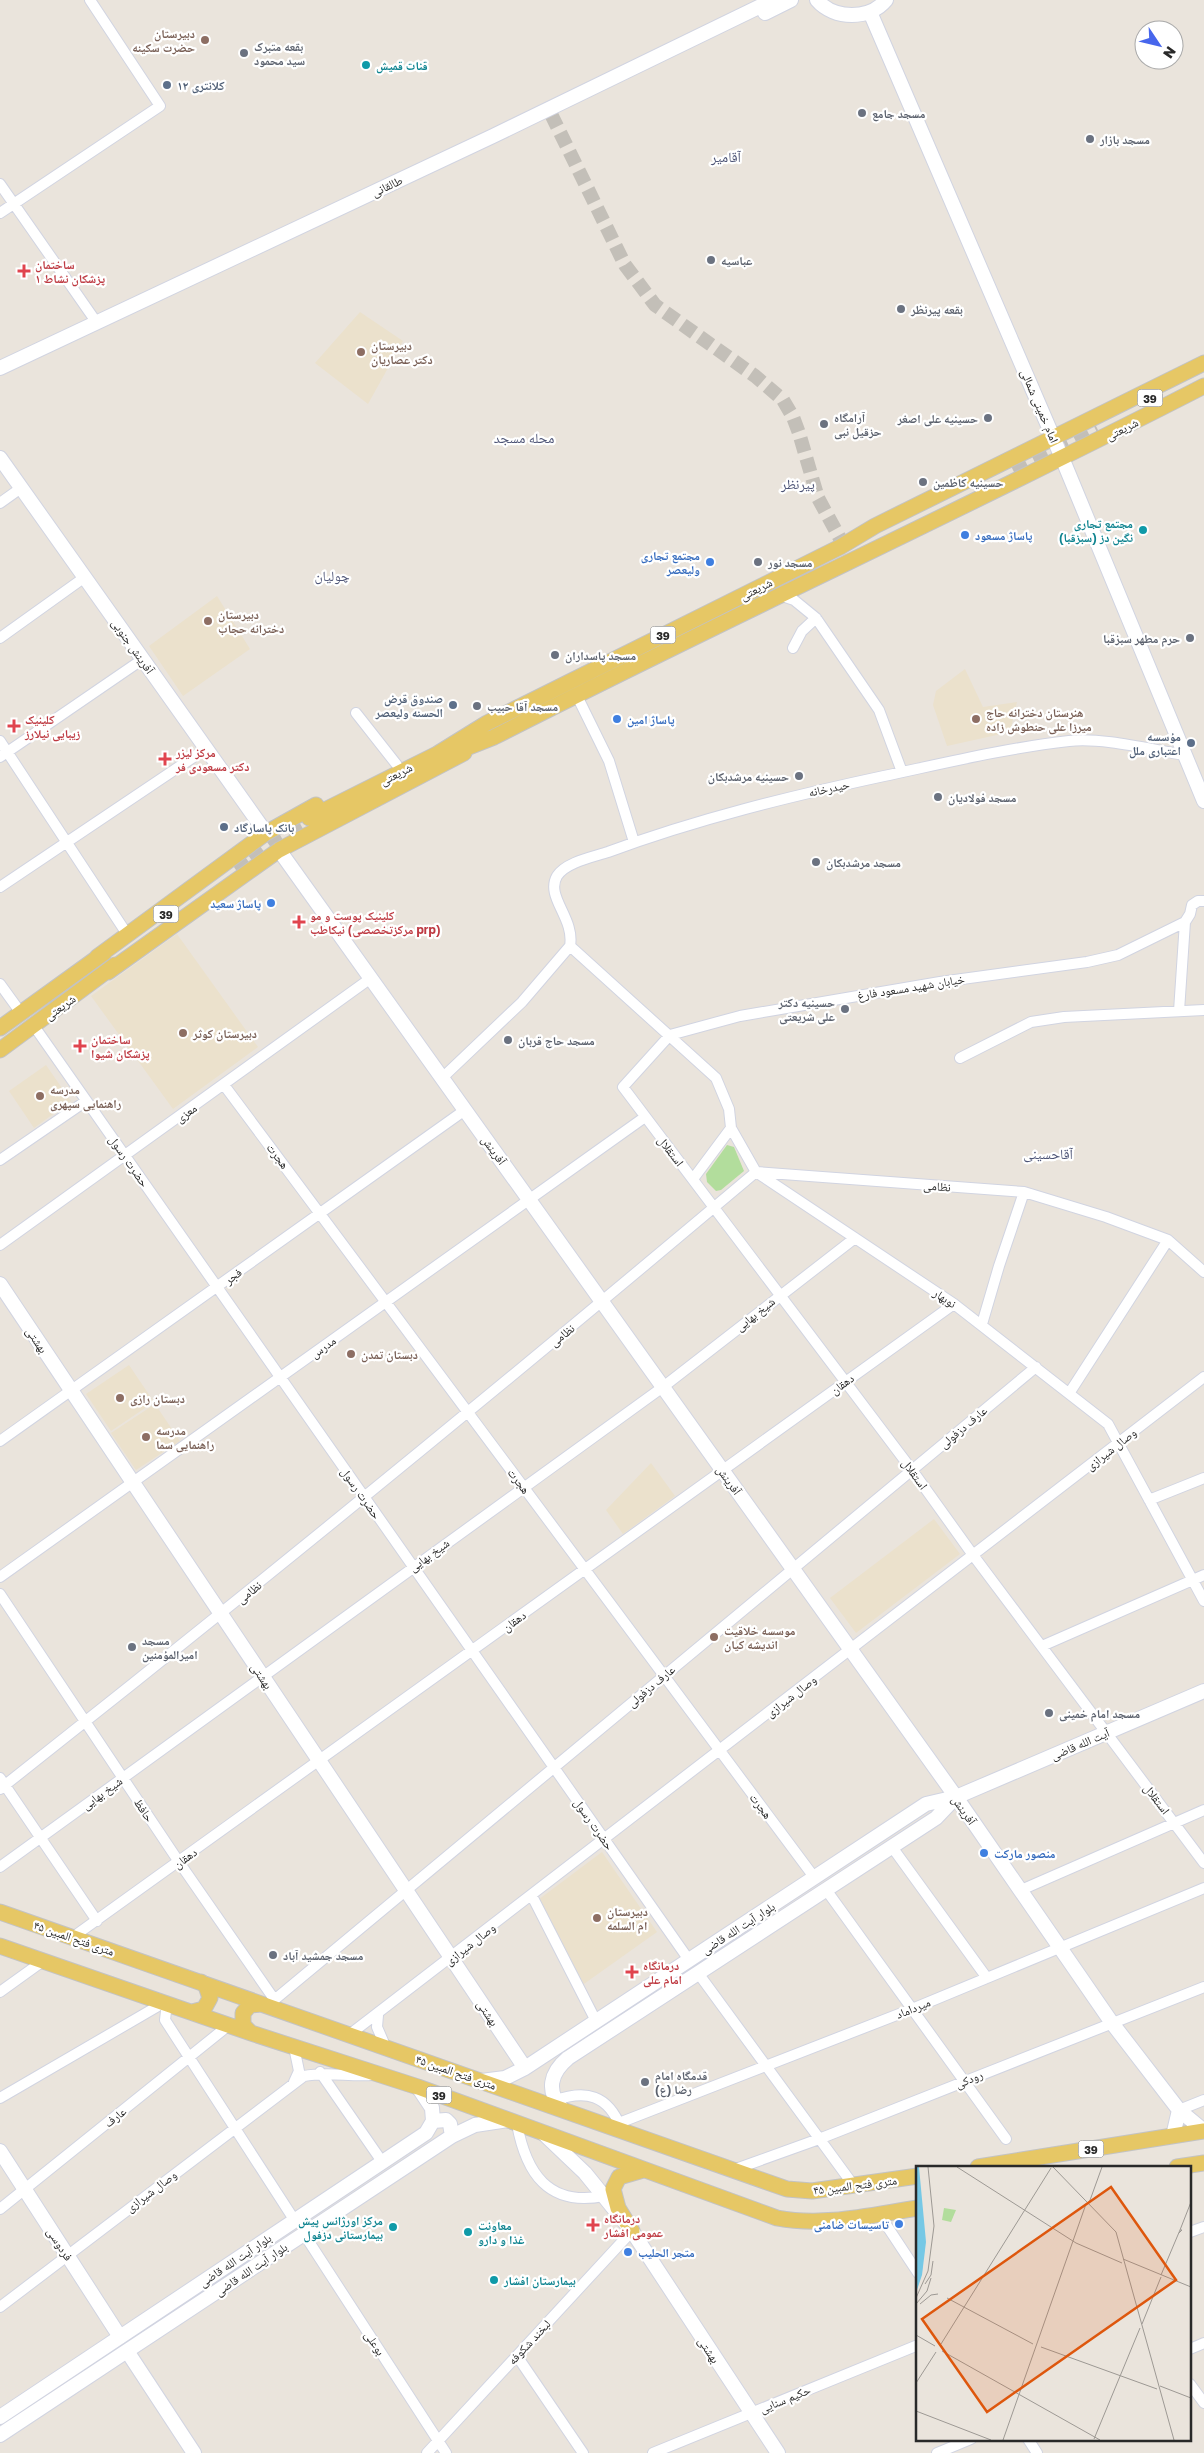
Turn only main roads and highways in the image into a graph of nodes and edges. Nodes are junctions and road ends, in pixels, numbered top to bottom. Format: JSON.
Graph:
{"nodes":[{"id":1,"x":773,"y":0,"type":"edge"},
{"id":2,"x":791,"y":0,"type":"edge"},
{"id":3,"x":817,"y":0,"type":"edge"},
{"id":4,"x":886,"y":0,"type":"edge"},
{"id":5,"x":870,"y":12,"type":"junction"},
{"id":6,"x":550,"y":111,"type":"junction"},
{"id":7,"x":1204,"y":363,"type":"edge"},
{"id":8,"x":0,"y":368,"type":"edge"},
{"id":9,"x":1204,"y":370,"type":"edge"},
{"id":10,"x":1204,"y":377,"type":"edge"},
{"id":11,"x":1204,"y":386,"type":"edge"},
{"id":12,"x":1053,"y":437,"type":"junction"},
{"id":13,"x":0,"y":458,"type":"edge"},
{"id":14,"x":1063,"y":459,"type":"junction"},
{"id":15,"x":840,"y":547,"type":"junction"},
{"id":16,"x":847,"y":562,"type":"junction"},
{"id":17,"x":487,"y":723,"type":"junction"},
{"id":18,"x":1204,"y":801,"type":"edge"},
{"id":19,"x":308,"y":821,"type":"junction"},
{"id":20,"x":266,"y":833,"type":"junction"},
{"id":21,"x":279,"y":850,"type":"junction"},
{"id":22,"x":235,"y":867,"type":"junction"},
{"id":23,"x":97,"y":957,"type":"junction"},
{"id":24,"x":0,"y":1028,"type":"edge"},
{"id":25,"x":0,"y":1050,"type":"edge"},
{"id":26,"x":0,"y":1284,"type":"edge"},
{"id":27,"x":1204,"y":1691,"type":"edge"},
{"id":28,"x":956,"y":1797,"type":"junction"},
{"id":29,"x":0,"y":1912,"type":"edge"},
{"id":30,"x":0,"y":1946,"type":"edge"},
{"id":31,"x":689,"y":1960,"type":"junction"},
{"id":32,"x":698,"y":1973,"type":"junction"},
{"id":33,"x":201,"y":1982,"type":"junction"},
{"id":34,"x":267,"y":2003,"type":"junction"},
{"id":35,"x":192,"y":2012,"type":"junction"},
{"id":36,"x":251,"y":2033,"type":"junction"},
{"id":37,"x":525,"y":2068,"type":"junction"},
{"id":38,"x":480,"y":2081,"type":"junction"},
{"id":39,"x":418,"y":2087,"type":"junction"},
{"id":40,"x":558,"y":2105,"type":"junction"},
{"id":41,"x":1178,"y":2110,"type":"junction"},
{"id":42,"x":434,"y":2121,"type":"junction"},
{"id":43,"x":513,"y":2122,"type":"junction"},
{"id":44,"x":1204,"y":2131,"type":"edge"},
{"id":45,"x":543,"y":2133,"type":"junction"},
{"id":46,"x":452,"y":2136,"type":"junction"},
{"id":47,"x":1173,"y":2136,"type":"junction"},
{"id":48,"x":0,"y":2151,"type":"edge"},
{"id":49,"x":1049,"y":2161,"type":"edge"},
{"id":50,"x":990,"y":2166,"type":"edge"},
{"id":51,"x":643,"y":2170,"type":"junction"},
{"id":52,"x":916,"y":2176,"type":"edge"},
{"id":53,"x":916,"y":2208,"type":"edge"},
{"id":54,"x":632,"y":2231,"type":"junction"},
{"id":55,"x":252,"y":2249,"type":"junction"},
{"id":56,"x":261,"y":2262,"type":"junction"},
{"id":57,"x":120,"y":2336,"type":"junction"},
{"id":58,"x":127,"y":2351,"type":"junction"},
{"id":59,"x":0,"y":2417,"type":"edge"},
{"id":60,"x":1,"y":2431,"type":"edge"},
{"id":61,"x":194,"y":2453,"type":"edge"},
{"id":62,"x":778,"y":2453,"type":"edge"}],
"edges":[{"from":1,"to":6,"type":"main road","name":"طالقانی"},
{"from":2,"to":6,"type":"main road","name":"طالقانی"},
{"from":3,"to":5,"type":"main road"},
{"from":4,"to":5,"type":"main road"},
{"from":5,"to":12,"type":"main road","name":"امام خمینی شمالی"},
{"from":6,"to":8,"type":"main road","name":"طالقانی"},
{"from":7,"to":12,"type":"main road","name":"شریعتی"},
{"from":9,"to":10,"type":"main road","name":"شریعتی","number":"39"},
{"from":11,"to":14,"type":"main road","name":"شریعتی"},
{"from":12,"to":14,"type":"main road","name":"امام خمینی شمالی"},
{"from":12,"to":15,"type":"main road","name":"شریعتی"},
{"from":13,"to":20,"type":"main road","name":"آفرینش جنوبی"},
{"from":14,"to":16,"type":"main road","name":"شریعتی"},
{"from":14,"to":18,"type":"main road","name":"امام خمینی شمالی"},
{"from":15,"to":16,"type":"main road","number":"39"},
{"from":15,"to":17,"type":"main road","name":"شریعتی","number":"39"},
{"from":16,"to":19,"type":"main road","name":"شریعتی","number":"39"},
{"from":17,"to":19,"type":"main road","name":"شریعتی","number":"39"},
{"from":17,"to":19,"type":"main road"},
{"from":19,"to":20,"type":"main road"},
{"from":19,"to":21,"type":"main road"},
{"from":20,"to":21,"type":"main road"},
{"from":20,"to":22,"type":"main road"},
{"from":21,"to":22,"type":"main road"},
{"from":21,"to":28,"type":"main road","name":"آفرینش"},
{"from":22,"to":23,"type":"main road"},
{"from":22,"to":23,"type":"main road","name":"شریعتی","number":"39"},
{"from":22,"to":25,"type":"main road","name":"شریعتی","number":"39"},
{"from":23,"to":24,"type":"main road","name":"شریعتی","number":"39"},
{"from":26,"to":37,"type":"main road","name":"بهشتی"},
{"from":27,"to":28,"type":"main road","name":"آیت الله قاضی"},
{"from":28,"to":31,"type":"main road","name":"بلوار آیت الله قاضی"},
{"from":28,"to":32,"type":"main road","name":"بلوار آیت الله قاضی"},
{"from":28,"to":41,"type":"main road","name":"آفرینش"},
{"from":29,"to":33,"type":"main road","name":"۴۵ متری فتح المبین","number":"39"},
{"from":30,"to":35,"type":"main road","number":"39"},
{"from":31,"to":32,"type":"main road"},
{"from":31,"to":37,"type":"main road","name":"بلوار آیت الله قاضی"},
{"from":32,"to":40,"type":"main road","name":"بلوار آیت الله قاضی"},
{"from":33,"to":34,"type":"main road","name":"۴۵ متری فتح المبین","number":"39"},
{"from":33,"to":35,"type":"main road"},
{"from":34,"to":36,"type":"main road"},
{"from":34,"to":38,"type":"main road","name":"۴۵ متری فتح المبین","number":"39"},
{"from":35,"to":36,"type":"main road","number":"39"},
{"from":36,"to":39,"type":"main road","number":"39"},
{"from":37,"to":38,"type":"main road","name":"بلوار آیت الله قاضی"},
{"from":38,"to":40,"type":"main road","name":"۴۵ متری فتح المبین","number":"39"},
{"from":39,"to":42,"type":"main road"},
{"from":39,"to":43,"type":"main road","number":"39"},
{"from":40,"to":52,"type":"main road","name":"۴۵ متری فتح المبین","number":"39"},
{"from":41,"to":44,"type":"main road","name":"آفرینش"},
{"from":41,"to":47,"type":"main road"},
{"from":42,"to":46,"type":"main road"},
{"from":42,"to":55,"type":"main road","name":"بلوار آیت ‌الله قاضی"},
{"from":43,"to":45,"type":"main road","number":"39"},
{"from":43,"to":46,"type":"main road","name":"بلوار آیت‌ الله قاضی"},
{"from":44,"to":47,"type":"main road","number":"39"},
{"from":45,"to":51,"type":"main road","number":"39"},
{"from":45,"to":54,"type":"main road","name":"بهشتی"},
{"from":46,"to":56,"type":"main road","name":"بلوار آیت‌ الله قاضی"},
{"from":47,"to":49,"type":"main road","number":"39"},
{"from":48,"to":57,"type":"main road","name":"فردوسی"},
{"from":49,"to":50,"type":"main road","number":"39"},
{"from":51,"to":53,"type":"main road","number":"39"},
{"from":51,"to":54,"type":"main road"},
{"from":54,"to":62,"type":"main road","name":"بهشتی"},
{"from":55,"to":56,"type":"main road"},
{"from":55,"to":57,"type":"main road","name":"بلوار آیت ‌الله قاضی"},
{"from":56,"to":58,"type":"main road","name":"بلوار آیت‌ الله قاضی"},
{"from":57,"to":59,"type":"main road","name":"بلوار آیت ‌الله قاضی"},
{"from":58,"to":60,"type":"main road","name":"بلوار آیت‌ الله قاضی"},
{"from":58,"to":61,"type":"main road"}]}
